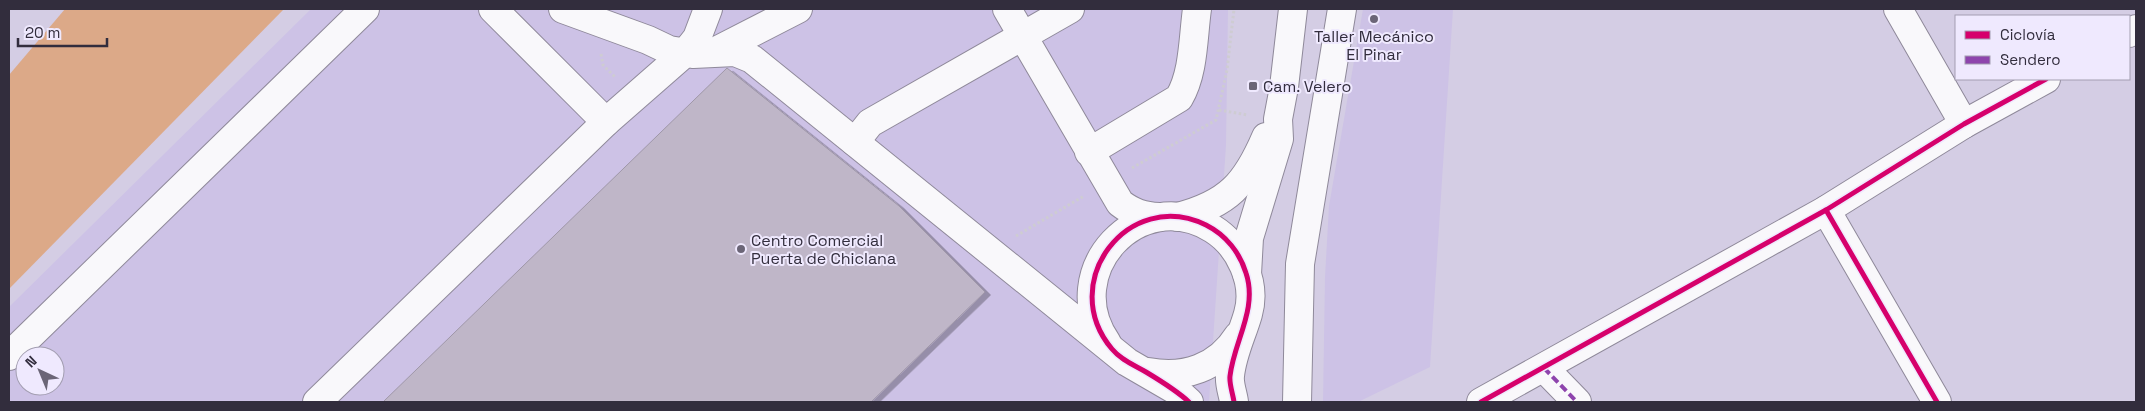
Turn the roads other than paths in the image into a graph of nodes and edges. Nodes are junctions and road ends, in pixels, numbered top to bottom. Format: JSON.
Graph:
{"nodes":[{"id":1,"x":365,"y":9,"type":"edge"},
{"id":2,"x":493,"y":9,"type":"edge"},
{"id":3,"x":563,"y":9,"type":"edge"},
{"id":4,"x":708,"y":9,"type":"edge"},
{"id":5,"x":798,"y":9,"type":"edge"},
{"id":6,"x":1007,"y":9,"type":"edge"},
{"id":7,"x":1070,"y":9,"type":"edge"},
{"id":8,"x":1197,"y":9,"type":"edge"},
{"id":9,"x":1293,"y":9,"type":"edge"},
{"id":10,"x":1342,"y":9,"type":"edge"},
{"id":11,"x":1898,"y":9,"type":"edge"},
{"id":12,"x":1022,"y":36,"type":"junction"},
{"id":13,"x":716,"y":51,"type":"junction"},
{"id":14,"x":686,"y":52,"type":"junction"},
{"id":15,"x":2044,"y":80,"type":"edge"},
{"id":16,"x":1278,"y":119,"type":"junction"},
{"id":17,"x":606,"y":122,"type":"junction"},
{"id":18,"x":1964,"y":124,"type":"junction"},
{"id":19,"x":855,"y":142,"type":"junction"},
{"id":20,"x":1089,"y":152,"type":"junction"},
{"id":21,"x":1826,"y":210,"type":"junction"},
{"id":22,"x":1168,"y":217,"type":"junction"},
{"id":23,"x":1247,"y":275,"type":"junction"},
{"id":24,"x":1242,"y":331,"type":"junction"},
{"id":25,"x":1112,"y":350,"type":"junction"},
{"id":26,"x":9,"y":356,"type":"edge"},
{"id":27,"x":1544,"y":368,"type":"junction"},
{"id":28,"x":1144,"y":371,"type":"junction"},
{"id":29,"x":317,"y":402,"type":"edge"},
{"id":30,"x":1189,"y":402,"type":"edge"},
{"id":31,"x":1234,"y":402,"type":"edge"},
{"id":32,"x":1297,"y":402,"type":"edge"},
{"id":33,"x":1481,"y":402,"type":"edge"},
{"id":34,"x":1577,"y":402,"type":"edge"},
{"id":35,"x":1937,"y":402,"type":"edge"}],
"edges":[{"from":1,"to":26,"type":"street"},
{"from":2,"to":17,"type":"street"},
{"from":3,"to":14,"type":"street"},
{"from":4,"to":14,"type":"street"},
{"from":5,"to":13,"type":"street"},
{"from":6,"to":12,"type":"street"},
{"from":7,"to":12,"type":"street"},
{"from":8,"to":20,"type":"street"},
{"from":9,"to":16,"type":"street"},
{"from":10,"to":32,"type":"street"},
{"from":11,"to":18,"type":"street"},
{"from":12,"to":19,"type":"street"},
{"from":12,"to":20,"type":"street"},
{"from":13,"to":14,"type":"street"},
{"from":13,"to":19,"type":"street"},
{"from":14,"to":17,"type":"street"},
{"from":15,"to":18,"type":"street"},
{"from":16,"to":22,"type":"street"},
{"from":16,"to":23,"type":"street"},
{"from":17,"to":29,"type":"street"},
{"from":18,"to":21,"type":"street"},
{"from":19,"to":25,"type":"street"},
{"from":20,"to":22,"type":"street"},
{"from":21,"to":27,"type":"street"},
{"from":21,"to":35,"type":"street"},
{"from":22,"to":23,"type":"street"},
{"from":22,"to":25,"type":"street"},
{"from":23,"to":24,"type":"street"},
{"from":24,"to":28,"type":"street"},
{"from":24,"to":31,"type":"street"},
{"from":25,"to":28,"type":"street"},
{"from":27,"to":33,"type":"street"},
{"from":27,"to":34,"type":"street"},
{"from":28,"to":30,"type":"street"}]}
